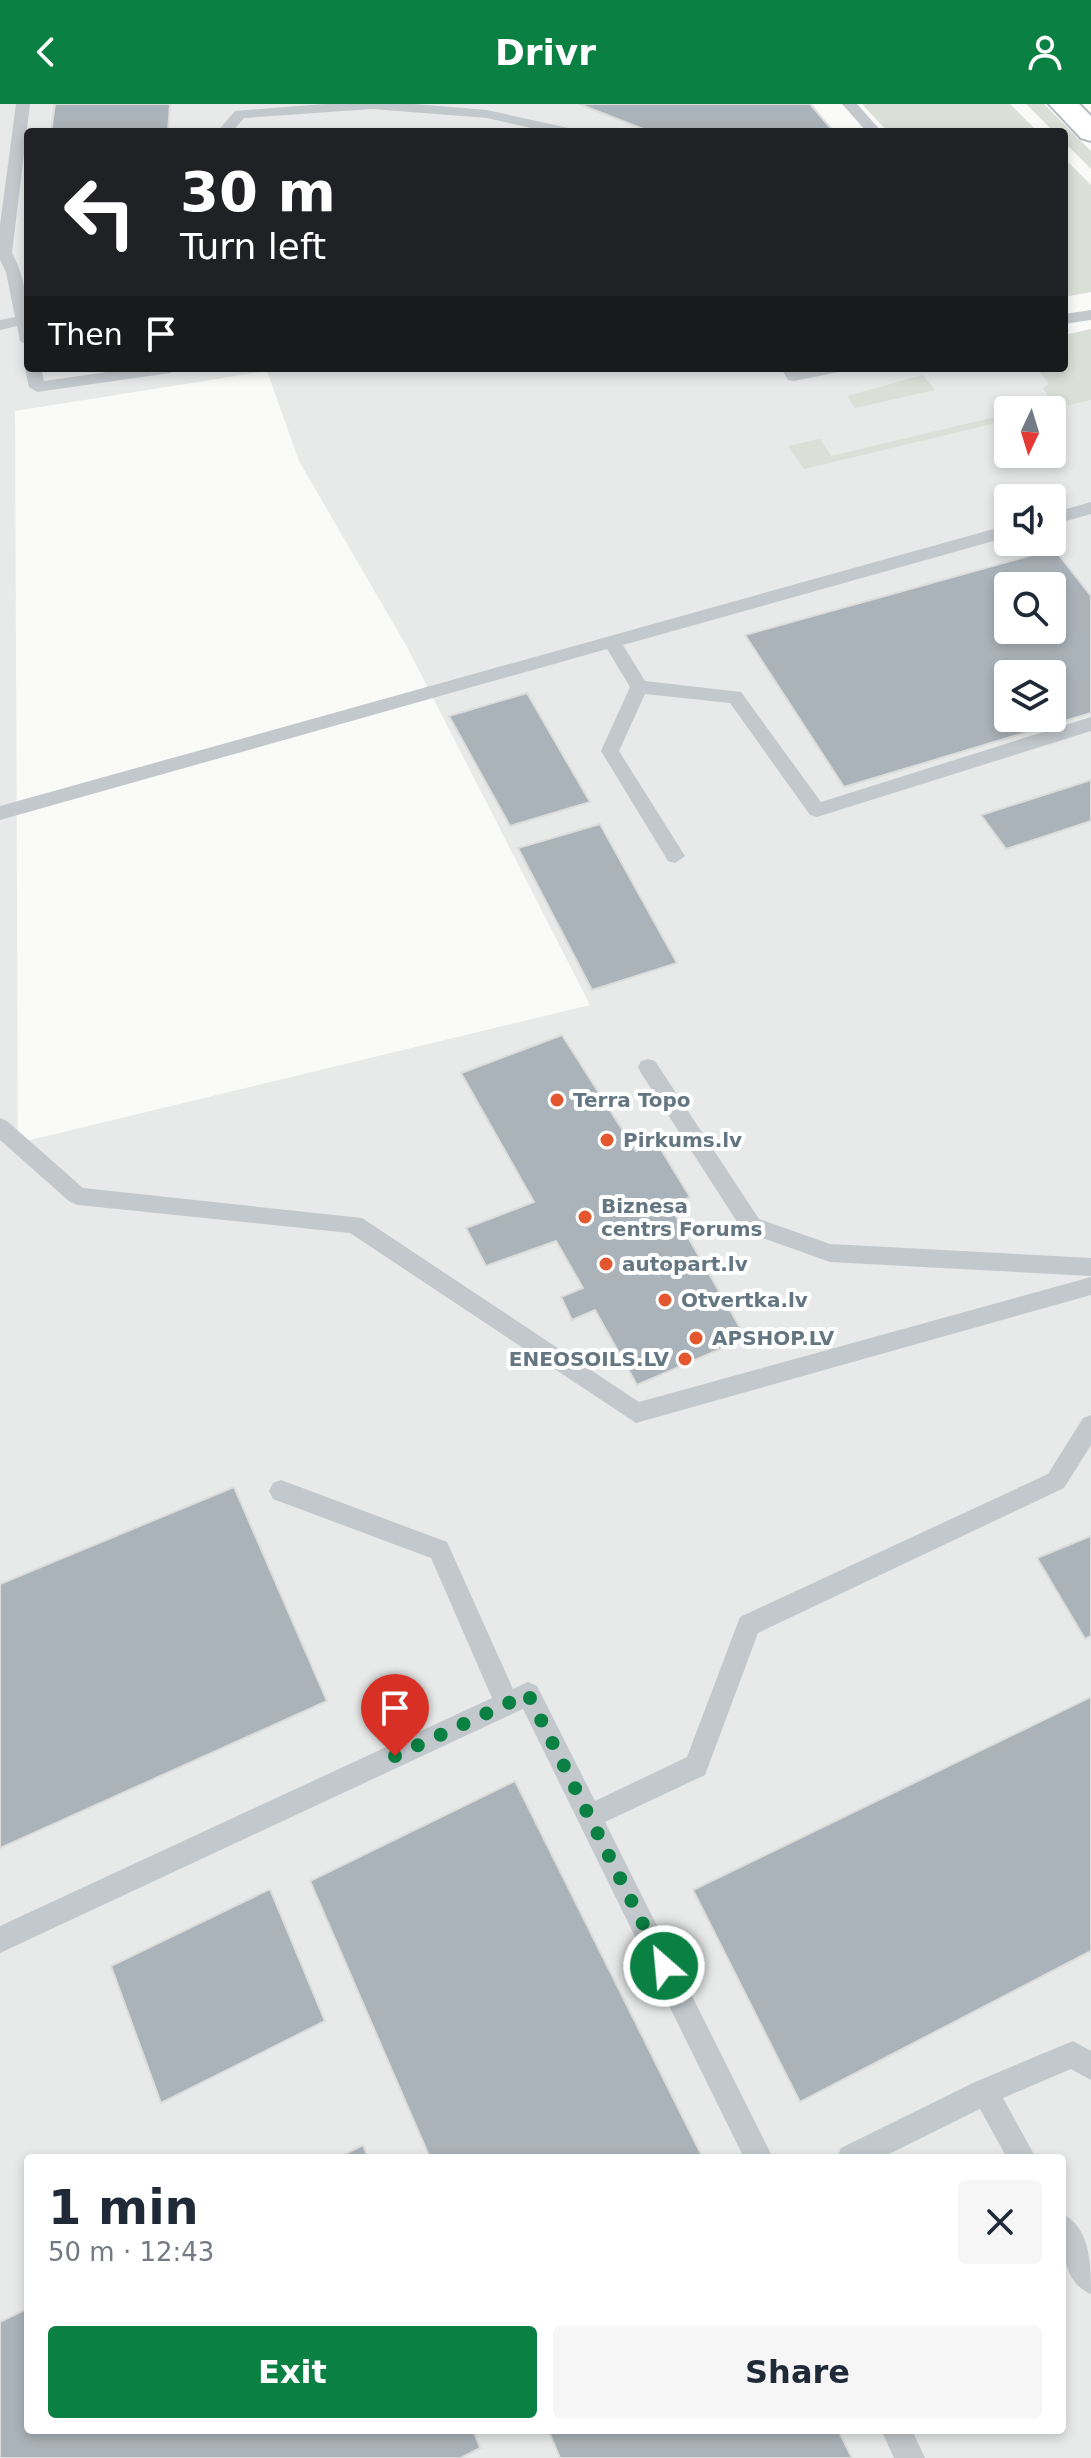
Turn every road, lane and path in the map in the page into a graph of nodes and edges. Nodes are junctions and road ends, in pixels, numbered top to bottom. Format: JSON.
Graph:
{"nodes":[{"id":1,"x":23,"y":104,"type":"edge"},
{"id":2,"x":849,"y":104,"type":"edge"},
{"id":3,"x":1063,"y":104,"type":"edge"},
{"id":4,"x":228,"y":128,"type":"edge"},
{"id":5,"x":550,"y":128,"type":"edge"},
{"id":6,"x":871,"y":128,"type":"edge"},
{"id":7,"x":1091,"y":132,"type":"edge"},
{"id":8,"x":7,"y":272,"type":"edge"},
{"id":9,"x":1091,"y":315,"type":"edge"},
{"id":10,"x":1068,"y":318,"type":"edge"},
{"id":11,"x":24,"y":320,"type":"joint"},
{"id":12,"x":0,"y":325,"type":"edge"},
{"id":13,"x":34,"y":372,"type":"edge"},
{"id":14,"x":142,"y":372,"type":"edge"},
{"id":15,"x":792,"y":372,"type":"edge"},
{"id":16,"x":813,"y":372,"type":"edge"},
{"id":17,"x":1091,"y":509,"type":"edge"},
{"id":18,"x":1066,"y":515,"type":"edge"},
{"id":19,"x":994,"y":535,"type":"edge"},
{"id":20,"x":612,"y":642,"type":"junction"},
{"id":21,"x":639,"y":687,"type":"junction"},
{"id":22,"x":1091,"y":724,"type":"edge"},
{"id":23,"x":0,"y":813,"type":"edge"},
{"id":24,"x":675,"y":856,"type":"dead end"},
{"id":25,"x":648,"y":1067,"type":"dead end"},
{"id":26,"x":0,"y":1127,"type":"edge"},
{"id":27,"x":1091,"y":1267,"type":"edge"},
{"id":28,"x":1091,"y":1286,"type":"edge"},
{"id":29,"x":1090,"y":1431,"type":"edge"},
{"id":30,"x":281,"y":1491,"type":"dead end"},
{"id":31,"x":507,"y":1704,"type":"junction"},
{"id":32,"x":589,"y":1817,"type":"junction"},
{"id":33,"x":0,"y":1940,"type":"edge"},
{"id":34,"x":1091,"y":2066,"type":"edge"},
{"id":35,"x":985,"y":2092,"type":"junction"},
{"id":36,"x":757,"y":2154,"type":"edge"},
{"id":37,"x":859,"y":2154,"type":"edge"},
{"id":38,"x":1020,"y":2154,"type":"edge"},
{"id":39,"x":1066,"y":2235,"type":"edge"},
{"id":40,"x":1091,"y":2280,"type":"edge"},
{"id":41,"x":898,"y":2434,"type":"edge"},
{"id":42,"x":910,"y":2458,"type":"edge"}],
"edges":[{"from":1,"to":8,"type":"lane"},
{"from":2,"to":6,"type":"lane"},
{"from":3,"to":7,"type":"main road"},
{"from":4,"to":5,"type":"lane"},
{"from":8,"to":11,"type":"lane"},
{"from":9,"to":10,"type":"lane"},
{"from":11,"to":12,"type":"lane"},
{"from":13,"to":14,"type":"lane"},
{"from":15,"to":16,"type":"lane"},
{"from":17,"to":18,"type":"lane"},
{"from":19,"to":20,"type":"lane"},
{"from":20,"to":21,"type":"lane"},
{"from":20,"to":23,"type":"lane"},
{"from":21,"to":22,"type":"lane"},
{"from":21,"to":24,"type":"lane"},
{"from":25,"to":27,"type":"lane"},
{"from":26,"to":28,"type":"lane"},
{"from":29,"to":32,"type":"lane"},
{"from":30,"to":31,"type":"lane"},
{"from":31,"to":32,"type":"lane"},
{"from":31,"to":33,"type":"lane"},
{"from":32,"to":36,"type":"lane"},
{"from":34,"to":35,"type":"lane"},
{"from":35,"to":37,"type":"lane"},
{"from":35,"to":38,"type":"lane"},
{"from":39,"to":40,"type":"lane"},
{"from":41,"to":42,"type":"lane"}]}
